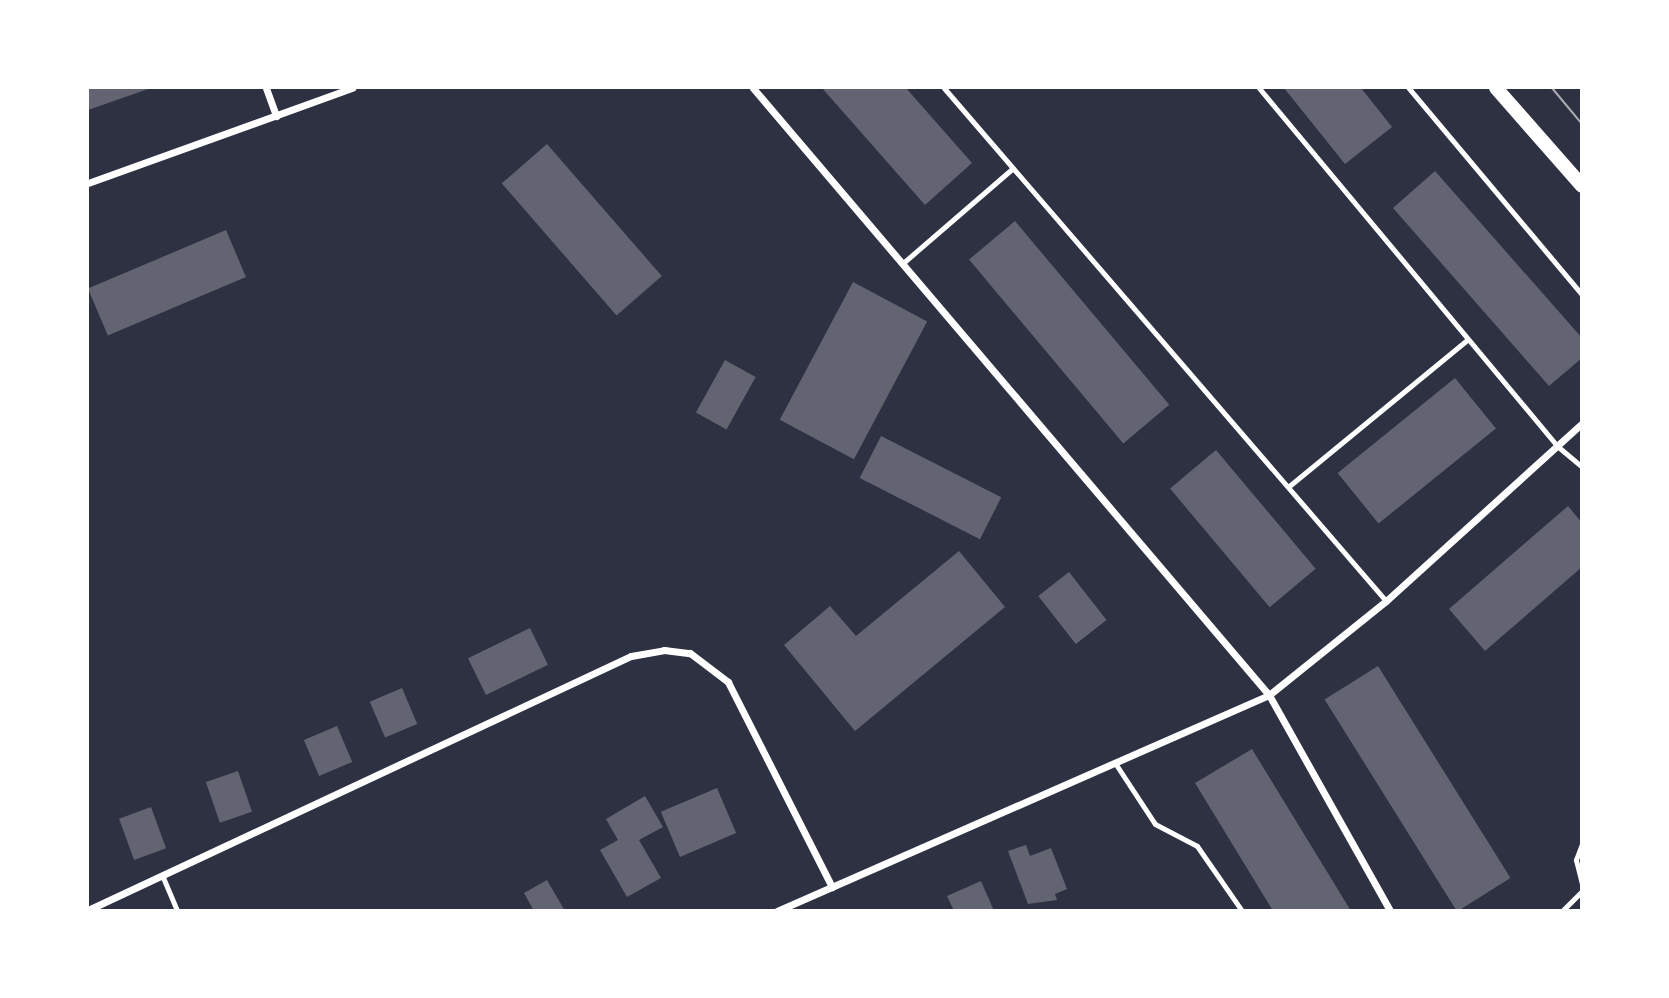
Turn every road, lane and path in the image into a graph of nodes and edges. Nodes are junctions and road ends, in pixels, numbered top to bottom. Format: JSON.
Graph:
{"nodes":[{"id":1,"x":266,"y":88,"type":"edge"},
{"id":2,"x":352,"y":88,"type":"edge"},
{"id":3,"x":753,"y":88,"type":"edge"},
{"id":4,"x":944,"y":88,"type":"edge"},
{"id":5,"x":1259,"y":88,"type":"edge"},
{"id":6,"x":1409,"y":88,"type":"edge"},
{"id":7,"x":1496,"y":88,"type":"edge"},
{"id":8,"x":276,"y":116,"type":"junction"},
{"id":9,"x":1013,"y":168,"type":"junction"},
{"id":10,"x":88,"y":183,"type":"edge"},
{"id":11,"x":1581,"y":186,"type":"edge"},
{"id":12,"x":903,"y":263,"type":"junction"},
{"id":13,"x":1581,"y":294,"type":"edge"},
{"id":14,"x":1467,"y":340,"type":"junction"},
{"id":15,"x":1581,"y":423,"type":"edge"},
{"id":16,"x":1556,"y":445,"type":"junction"},
{"id":17,"x":1581,"y":467,"type":"edge"},
{"id":18,"x":1288,"y":487,"type":"junction"},
{"id":19,"x":1386,"y":601,"type":"junction"},
{"id":20,"x":1269,"y":695,"type":"junction"},
{"id":21,"x":1117,"y":765,"type":"junction"},
{"id":22,"x":1581,"y":844,"type":"edge"},
{"id":23,"x":162,"y":875,"type":"junction"},
{"id":24,"x":1581,"y":884,"type":"edge"},
{"id":25,"x":832,"y":887,"type":"junction"},
{"id":26,"x":1581,"y":891,"type":"edge"},
{"id":27,"x":88,"y":910,"type":"edge"},
{"id":28,"x":177,"y":911,"type":"edge"},
{"id":29,"x":777,"y":911,"type":"edge"},
{"id":30,"x":1242,"y":911,"type":"edge"},
{"id":31,"x":1390,"y":911,"type":"edge"},
{"id":32,"x":1562,"y":911,"type":"edge"}],
"edges":[{"from":1,"to":8,"type":"street"},
{"from":2,"to":8,"type":"street"},
{"from":3,"to":12,"type":"street"},
{"from":4,"to":9,"type":"lane"},
{"from":5,"to":14,"type":"lane"},
{"from":6,"to":13,"type":"path"},
{"from":7,"to":11,"type":"main road"},
{"from":8,"to":10,"type":"street"},
{"from":9,"to":12,"type":"lane"},
{"from":9,"to":18,"type":"lane"},
{"from":12,"to":20,"type":"street"},
{"from":14,"to":16,"type":"lane"},
{"from":14,"to":18,"type":"lane"},
{"from":15,"to":16,"type":"street"},
{"from":16,"to":17,"type":"lane"},
{"from":16,"to":19,"type":"street"},
{"from":18,"to":19,"type":"lane"},
{"from":19,"to":20,"type":"street"},
{"from":20,"to":21,"type":"street"},
{"from":20,"to":31,"type":"street"},
{"from":21,"to":25,"type":"street"},
{"from":21,"to":30,"type":"lane"},
{"from":22,"to":24,"type":"lane"},
{"from":23,"to":25,"type":"street"},
{"from":23,"to":27,"type":"street"},
{"from":23,"to":28,"type":"lane"},
{"from":25,"to":29,"type":"street"},
{"from":26,"to":32,"type":"lane"}]}
